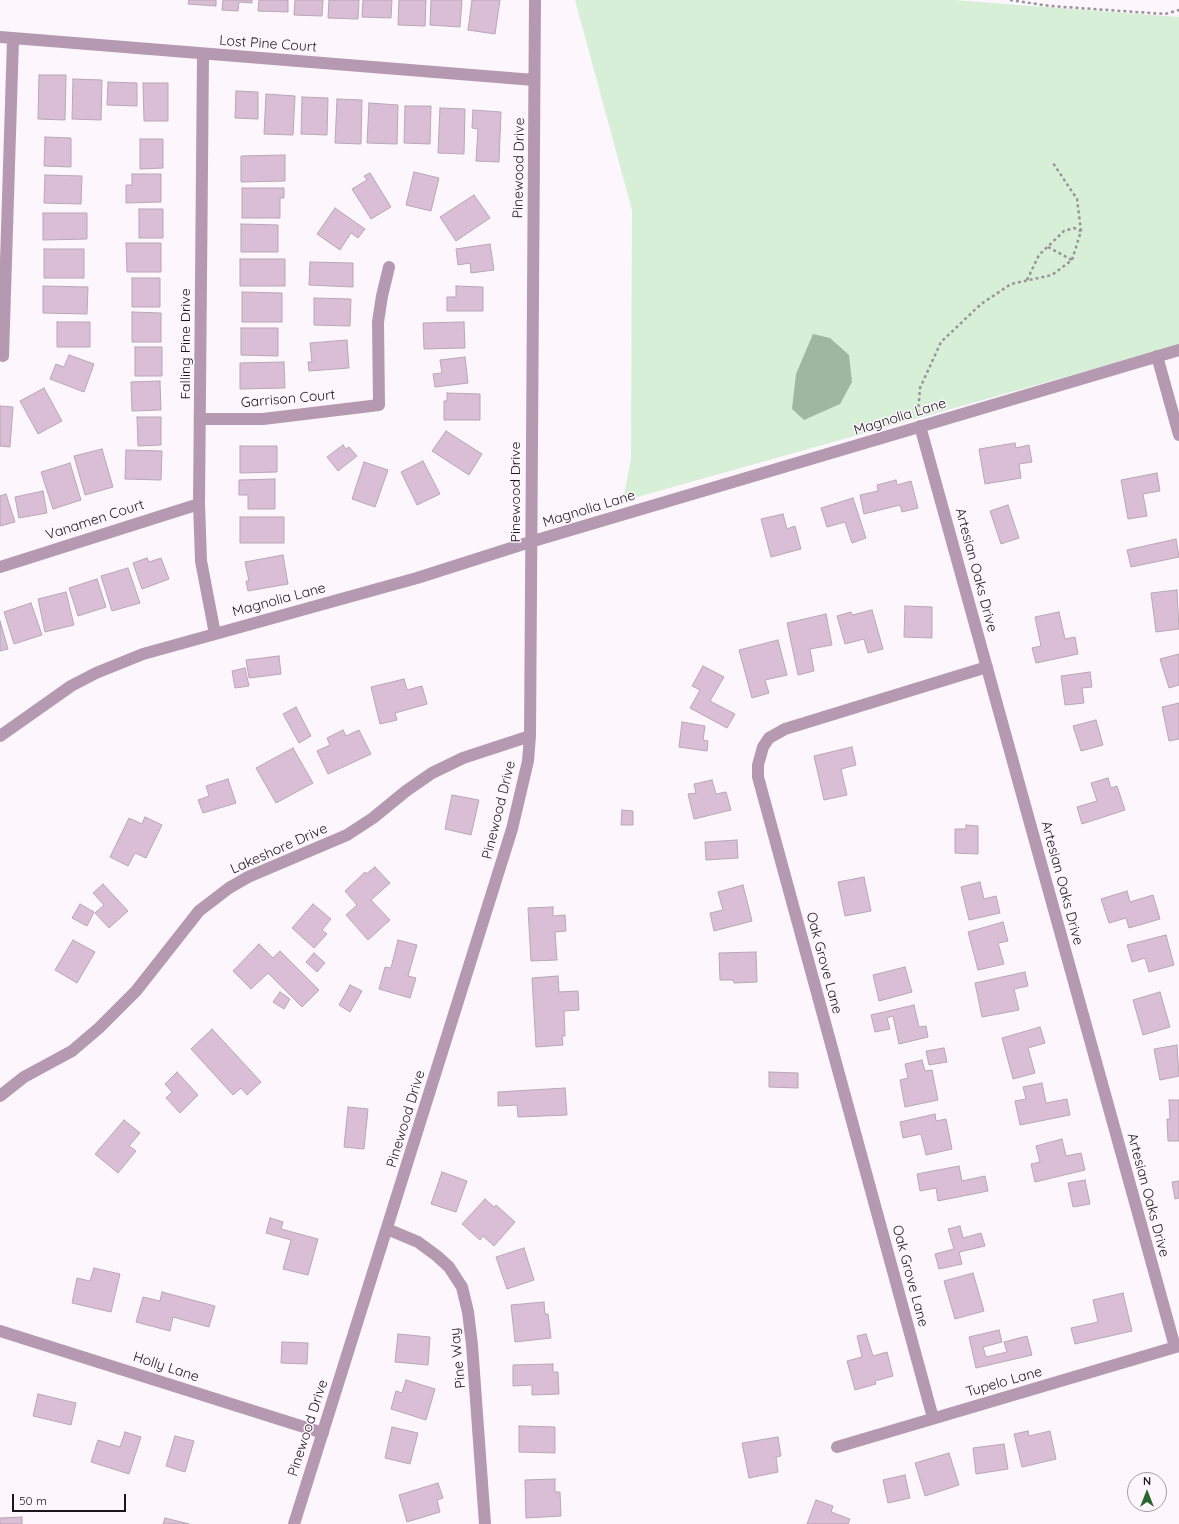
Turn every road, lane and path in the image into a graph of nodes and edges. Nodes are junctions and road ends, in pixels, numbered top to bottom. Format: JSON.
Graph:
{"nodes":[{"id":1,"x":535,"y":0,"type":"edge"},
{"id":2,"x":1010,"y":0,"type":"edge"},
{"id":3,"x":1179,"y":10,"type":"edge"},
{"id":4,"x":0,"y":37,"type":"edge"},
{"id":5,"x":13,"y":39,"type":"junction"},
{"id":6,"x":203,"y":54,"type":"junction"},
{"id":7,"x":534,"y":80,"type":"junction"},
{"id":8,"x":1053,"y":163,"type":"dead end"},
{"id":9,"x":1081,"y":230,"type":"junction"},
{"id":10,"x":1048,"y":247,"type":"junction"},
{"id":11,"x":1072,"y":260,"type":"junction"},
{"id":12,"x":389,"y":267,"type":"dead end"},
{"id":13,"x":1026,"y":281,"type":"junction"},
{"id":14,"x":1179,"y":350,"type":"edge"},
{"id":15,"x":3,"y":356,"type":"dead end"},
{"id":16,"x":1157,"y":356,"type":"junction"},
{"id":17,"x":200,"y":419,"type":"junction"},
{"id":18,"x":920,"y":426,"type":"junction"},
{"id":19,"x":1179,"y":435,"type":"edge"},
{"id":20,"x":199,"y":504,"type":"junction"},
{"id":21,"x":530,"y":542,"type":"junction"},
{"id":22,"x":0,"y":567,"type":"edge"},
{"id":23,"x":215,"y":634,"type":"junction"},
{"id":24,"x":987,"y":667,"type":"junction"},
{"id":25,"x":0,"y":736,"type":"edge"},
{"id":26,"x":530,"y":736,"type":"junction"},
{"id":27,"x":0,"y":1096,"type":"edge"},
{"id":28,"x":388,"y":1229,"type":"junction"},
{"id":29,"x":0,"y":1331,"type":"edge"},
{"id":30,"x":1177,"y":1346,"type":"edge"},
{"id":31,"x":934,"y":1418,"type":"junction"},
{"id":32,"x":323,"y":1433,"type":"junction"},
{"id":33,"x":837,"y":1447,"type":"dead end"},
{"id":34,"x":294,"y":1524,"type":"edge"},
{"id":35,"x":485,"y":1524,"type":"edge"}],
"edges":[{"from":1,"to":7,"type":"street","name":"Pinewood Drive"},
{"from":2,"to":3,"type":"path"},
{"from":4,"to":5,"type":"street","name":"Lost Pine Court"},
{"from":5,"to":6,"type":"street","name":"Lost Pine Court"},
{"from":5,"to":15,"type":"street"},
{"from":6,"to":7,"type":"street","name":"Lost Pine Court"},
{"from":6,"to":17,"type":"street","name":"Falling Pine Drive"},
{"from":7,"to":21,"type":"street","name":"Pinewood Drive"},
{"from":8,"to":9,"type":"path"},
{"from":9,"to":10,"type":"path"},
{"from":9,"to":11,"type":"path"},
{"from":10,"to":11,"type":"path"},
{"from":10,"to":13,"type":"path"},
{"from":11,"to":13,"type":"path"},
{"from":12,"to":17,"type":"street","name":"Garrison Court"},
{"from":13,"to":18,"type":"path"},
{"from":14,"to":16,"type":"street","name":"Magnolia Lane"},
{"from":16,"to":18,"type":"street","name":"Magnolia Lane"},
{"from":16,"to":19,"type":"street"},
{"from":17,"to":20,"type":"street","name":"Falling Pine Drive"},
{"from":18,"to":21,"type":"street","name":"Magnolia Lane"},
{"from":18,"to":24,"type":"street","name":"Artesian Oaks Drive"},
{"from":20,"to":22,"type":"street","name":"Vanamen Court"},
{"from":20,"to":23,"type":"street","name":"Falling Pine Drive"},
{"from":21,"to":23,"type":"street","name":"Magnolia Lane"},
{"from":21,"to":26,"type":"street","name":"Pinewood Drive"},
{"from":23,"to":25,"type":"street","name":"Magnolia Lane"},
{"from":24,"to":30,"type":"street","name":"Artesian Oaks Drive"},
{"from":24,"to":31,"type":"street","name":"Oak Grove Lane"},
{"from":26,"to":27,"type":"street","name":"Lakeshore Drive"},
{"from":26,"to":28,"type":"street","name":"Pinewood Drive"},
{"from":28,"to":32,"type":"street","name":"Pinewood Drive"},
{"from":28,"to":35,"type":"street","name":"Pine Way"},
{"from":29,"to":32,"type":"street","name":"Holly Lane"},
{"from":30,"to":31,"type":"street","name":"Tupelo Lane"},
{"from":31,"to":33,"type":"street","name":"Tupelo Lane"},
{"from":32,"to":34,"type":"street","name":"Pinewood Drive"}]}
